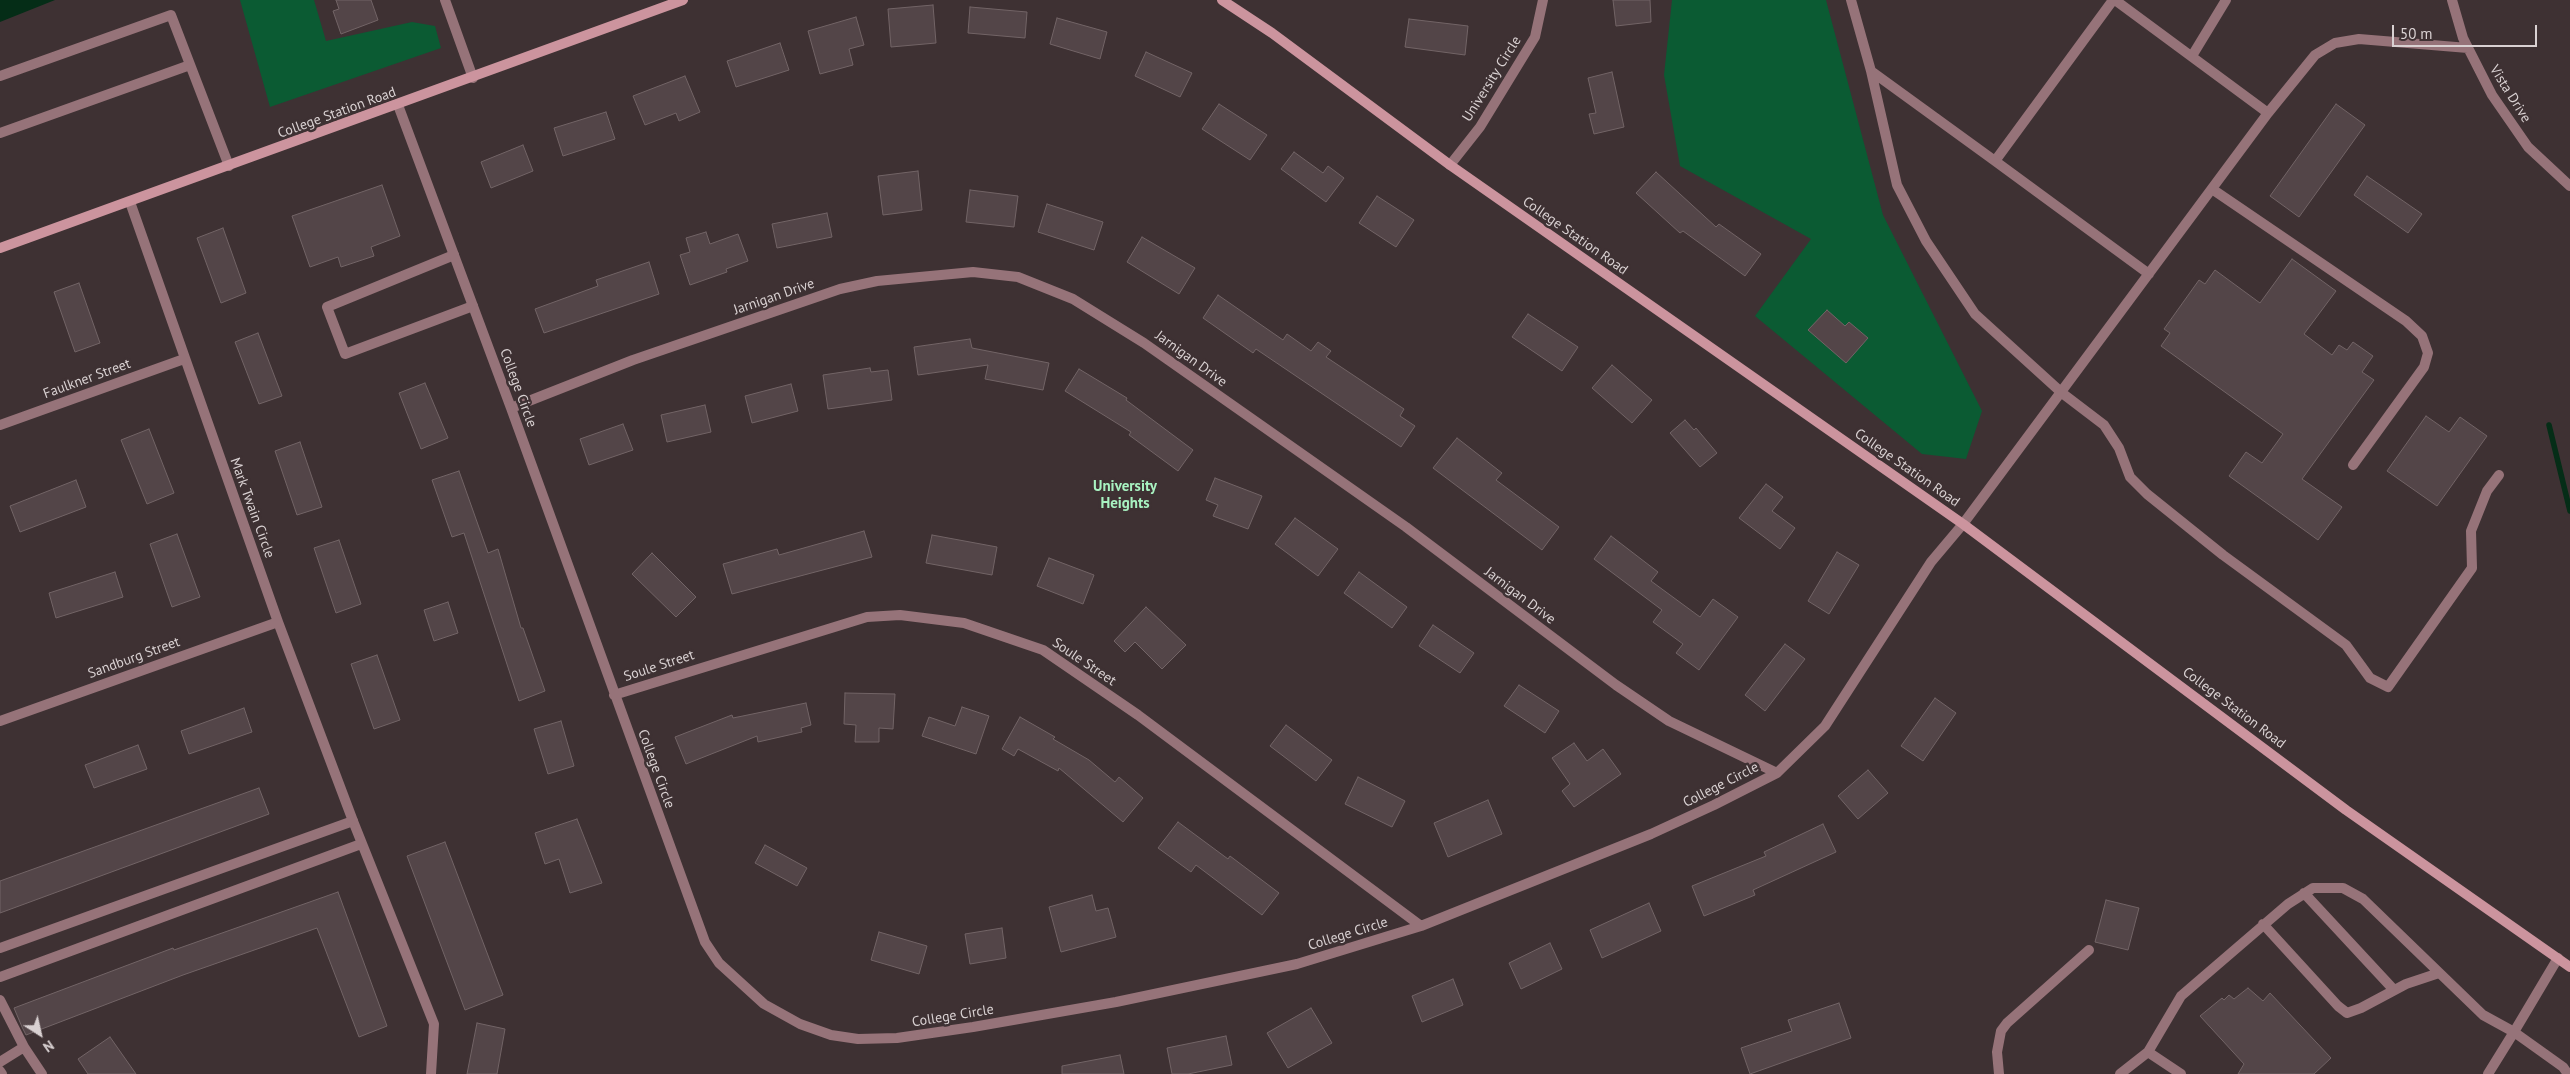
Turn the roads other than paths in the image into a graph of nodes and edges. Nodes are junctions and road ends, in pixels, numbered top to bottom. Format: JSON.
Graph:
{"nodes":[{"id":1,"x":445,"y":0,"type":"edge"},
{"id":2,"x":683,"y":0,"type":"edge"},
{"id":3,"x":1222,"y":0,"type":"edge"},
{"id":4,"x":1543,"y":0,"type":"edge"},
{"id":5,"x":1851,"y":0,"type":"edge"},
{"id":6,"x":2114,"y":0,"type":"edge"},
{"id":7,"x":2226,"y":0,"type":"edge"},
{"id":8,"x":2452,"y":0,"type":"edge"},
{"id":9,"x":2468,"y":48,"type":"junction"},
{"id":10,"x":2192,"y":56,"type":"junction"},
{"id":11,"x":190,"y":65,"type":"junction"},
{"id":12,"x":1871,"y":71,"type":"junction"},
{"id":13,"x":0,"y":76,"type":"edge"},
{"id":14,"x":473,"y":78,"type":"junction"},
{"id":15,"x":398,"y":106,"type":"junction"},
{"id":16,"x":2268,"y":112,"type":"junction"},
{"id":17,"x":0,"y":133,"type":"edge"},
{"id":18,"x":1995,"y":161,"type":"junction"},
{"id":19,"x":1450,"y":165,"type":"junction"},
{"id":20,"x":229,"y":166,"type":"junction"},
{"id":21,"x":2570,"y":186,"type":"edge"},
{"id":22,"x":2212,"y":189,"type":"junction"},
{"id":23,"x":130,"y":202,"type":"junction"},
{"id":24,"x":0,"y":248,"type":"edge"},
{"id":25,"x":454,"y":255,"type":"junction"},
{"id":26,"x":2149,"y":274,"type":"junction"},
{"id":27,"x":473,"y":306,"type":"junction"},
{"id":28,"x":184,"y":359,"type":"junction"},
{"id":29,"x":2062,"y":393,"type":"junction"},
{"id":30,"x":511,"y":408,"type":"junction"},
{"id":31,"x":0,"y":425,"type":"edge"},
{"id":32,"x":2353,"y":465,"type":"dead end"},
{"id":33,"x":2499,"y":475,"type":"dead end"},
{"id":34,"x":1963,"y":524,"type":"junction"},
{"id":35,"x":278,"y":622,"type":"junction"},
{"id":36,"x":614,"y":695,"type":"junction"},
{"id":37,"x":0,"y":721,"type":"edge"},
{"id":38,"x":1777,"y":772,"type":"junction"},
{"id":39,"x":353,"y":821,"type":"junction"},
{"id":40,"x":361,"y":844,"type":"junction"},
{"id":41,"x":2304,"y":893,"type":"junction"},
{"id":42,"x":2263,"y":924,"type":"junction"},
{"id":43,"x":1421,"y":926,"type":"junction"},
{"id":44,"x":0,"y":948,"type":"edge"},
{"id":45,"x":2089,"y":950,"type":"dead end"},
{"id":46,"x":2558,"y":958,"type":"junction"},
{"id":47,"x":2570,"y":967,"type":"edge"},
{"id":48,"x":2439,"y":973,"type":"junction"},
{"id":49,"x":0,"y":977,"type":"edge"},
{"id":50,"x":2394,"y":990,"type":"junction"},
{"id":51,"x":0,"y":1000,"type":"edge"},
{"id":52,"x":2514,"y":1032,"type":"junction"},
{"id":53,"x":24,"y":1047,"type":"junction"},
{"id":54,"x":2148,"y":1052,"type":"junction"},
{"id":55,"x":0,"y":1062,"type":"edge"},
{"id":56,"x":42,"y":1074,"type":"edge"},
{"id":57,"x":431,"y":1074,"type":"edge"},
{"id":58,"x":1999,"y":1074,"type":"edge"},
{"id":59,"x":2120,"y":1074,"type":"edge"},
{"id":60,"x":2181,"y":1074,"type":"edge"},
{"id":61,"x":2488,"y":1074,"type":"edge"},
{"id":62,"x":2568,"y":1074,"type":"edge"}],
"edges":[{"from":1,"to":14,"type":"street"},
{"from":2,"to":14,"type":"main road","name":"College Station Road"},
{"from":3,"to":19,"type":"main road","name":"College Station Road"},
{"from":4,"to":19,"type":"street","name":"University Circle"},
{"from":5,"to":12,"type":"street"},
{"from":6,"to":10,"type":"street"},
{"from":6,"to":18,"type":"street"},
{"from":7,"to":10,"type":"street"},
{"from":8,"to":9,"type":"street","name":"Vista Drive"},
{"from":9,"to":16,"type":"street","name":"College Circle"},
{"from":9,"to":21,"type":"street","name":"Vista Drive"},
{"from":10,"to":16,"type":"street"},
{"from":11,"to":13,"type":"street"},
{"from":11,"to":17,"type":"street"},
{"from":11,"to":20,"type":"street"},
{"from":12,"to":18,"type":"street"},
{"from":12,"to":29,"type":"street"},
{"from":14,"to":15,"type":"main road","name":"College Station Road"},
{"from":15,"to":20,"type":"main road","name":"College Station Road"},
{"from":15,"to":25,"type":"street","name":"College Circle"},
{"from":16,"to":22,"type":"street","name":"College Circle"},
{"from":18,"to":26,"type":"street"},
{"from":19,"to":34,"type":"main road","name":"College Station Road"},
{"from":20,"to":23,"type":"main road","name":"College Station Road"},
{"from":22,"to":26,"type":"street","name":"College Circle"},
{"from":22,"to":32,"type":"street"},
{"from":23,"to":24,"type":"main road","name":"College Station Road"},
{"from":23,"to":28,"type":"street","name":"Mark Twain Circle"},
{"from":25,"to":27,"type":"street","name":"College Circle"},
{"from":25,"to":27,"type":"street"},
{"from":26,"to":29,"type":"street","name":"College Circle"},
{"from":27,"to":30,"type":"street","name":"College Circle"},
{"from":28,"to":31,"type":"street","name":"Faulkner Street"},
{"from":28,"to":35,"type":"street","name":"Mark Twain Circle"},
{"from":29,"to":33,"type":"street"},
{"from":29,"to":34,"type":"street","name":"College Circle"},
{"from":30,"to":36,"type":"street","name":"College Circle"},
{"from":30,"to":38,"type":"street","name":"Jarnigan Drive"},
{"from":34,"to":38,"type":"street","name":"College Circle"},
{"from":34,"to":46,"type":"main road","name":"College Station Road"},
{"from":35,"to":37,"type":"street","name":"Sandburg Street"},
{"from":35,"to":39,"type":"street","name":"Mark Twain Circle"},
{"from":36,"to":43,"type":"street","name":"Soule Street"},
{"from":36,"to":43,"type":"street","name":"College Circle"},
{"from":38,"to":43,"type":"street","name":"College Circle"},
{"from":39,"to":40,"type":"street","name":"Mark Twain Circle"},
{"from":39,"to":44,"type":"street"},
{"from":40,"to":49,"type":"street"},
{"from":40,"to":57,"type":"street","name":"Mark Twain Circle"},
{"from":41,"to":42,"type":"street"},
{"from":41,"to":48,"type":"street"},
{"from":41,"to":50,"type":"street"},
{"from":42,"to":50,"type":"street"},
{"from":42,"to":54,"type":"street"},
{"from":45,"to":58,"type":"street"},
{"from":46,"to":47,"type":"main road","name":"College Station Road"},
{"from":46,"to":52,"type":"street"},
{"from":48,"to":50,"type":"street"},
{"from":48,"to":52,"type":"street"},
{"from":51,"to":53,"type":"street"},
{"from":52,"to":61,"type":"street"},
{"from":52,"to":62,"type":"street"},
{"from":53,"to":55,"type":"street"},
{"from":53,"to":56,"type":"street"},
{"from":54,"to":59,"type":"street"},
{"from":54,"to":60,"type":"street"}]}
